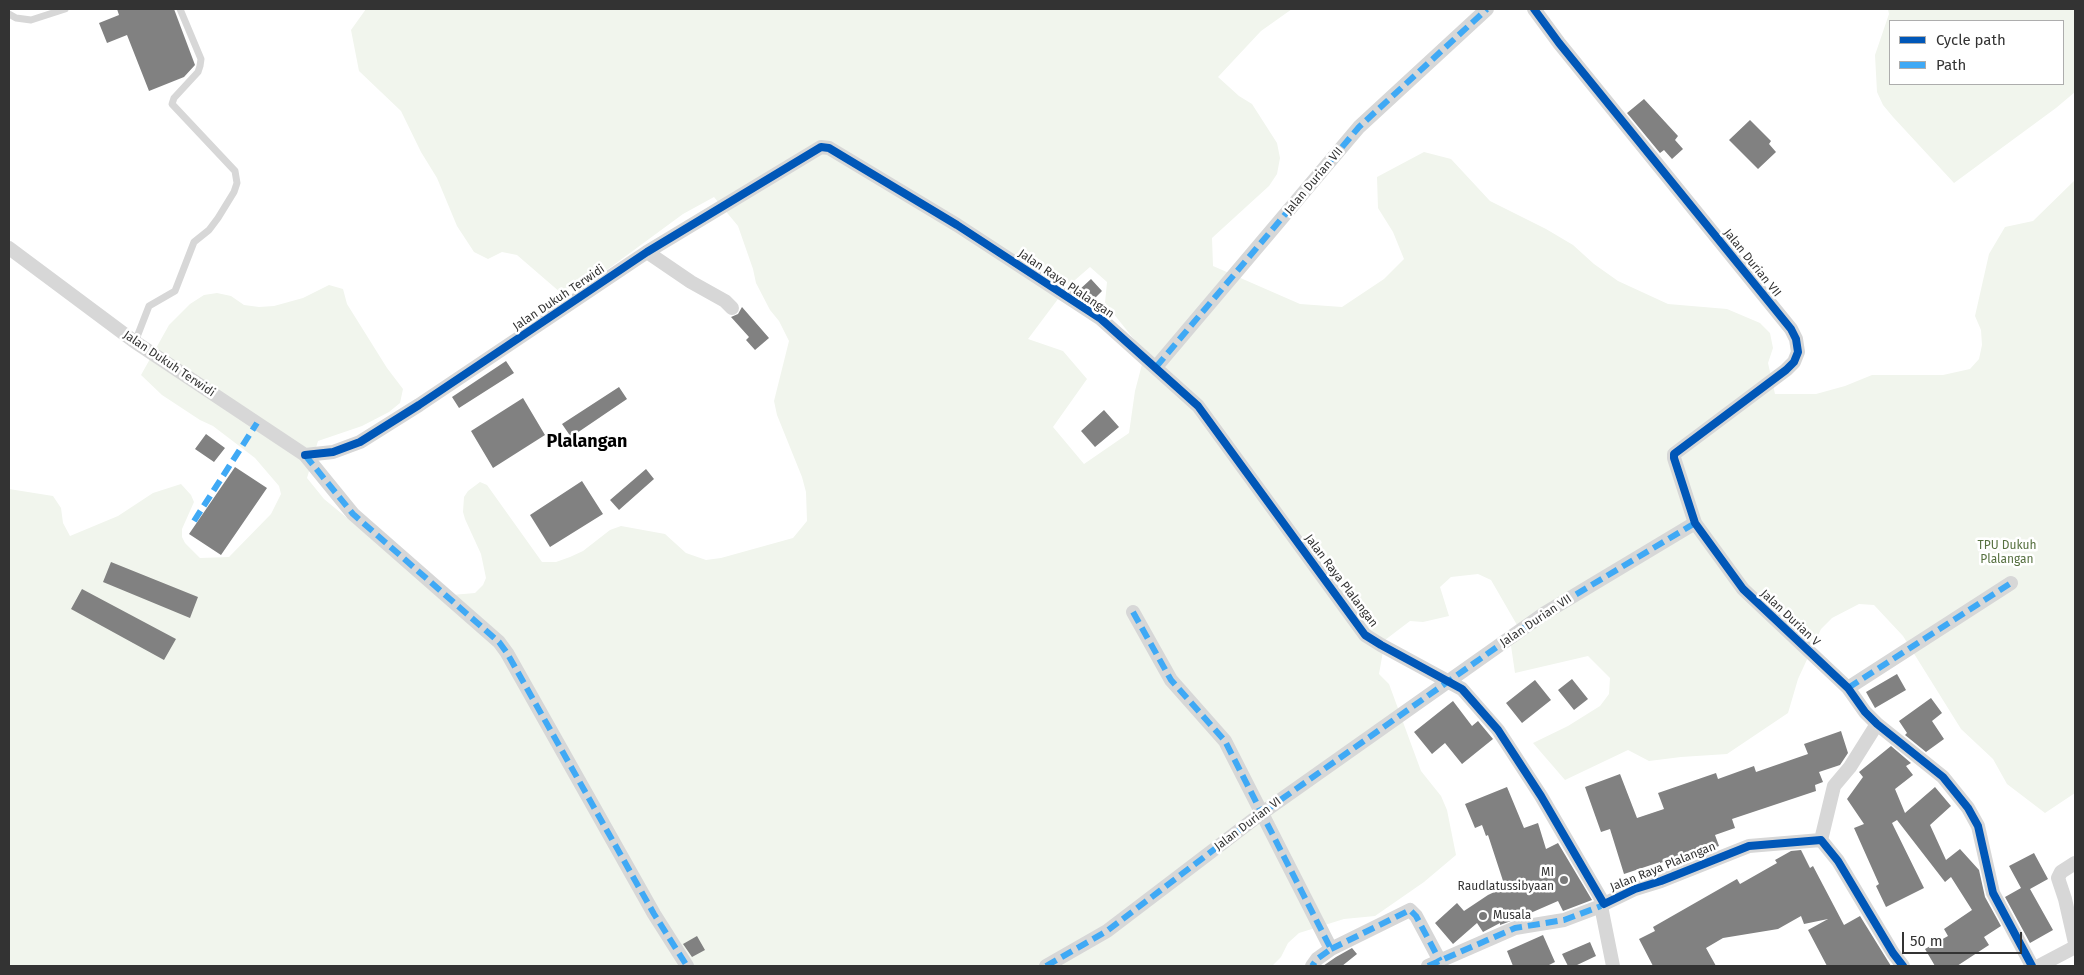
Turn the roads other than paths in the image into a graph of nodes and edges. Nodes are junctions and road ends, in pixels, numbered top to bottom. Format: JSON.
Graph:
{"nodes":[{"id":1,"x":65,"y":9,"type":"edge"},
{"id":2,"x":180,"y":9,"type":"edge"},
{"id":3,"x":1487,"y":9,"type":"edge"},
{"id":4,"x":1534,"y":9,"type":"edge"},
{"id":5,"x":9,"y":14,"type":"edge"},
{"id":6,"x":821,"y":146,"type":"joint"},
{"id":7,"x":9,"y":248,"type":"edge"},
{"id":8,"x":646,"y":252,"type":"junction"},
{"id":9,"x":732,"y":308,"type":"dead end"},
{"id":10,"x":135,"y":342,"type":"junction"},
{"id":11,"x":1156,"y":367,"type":"junction"},
{"id":12,"x":305,"y":455,"type":"junction"},
{"id":13,"x":1695,"y":524,"type":"junction"},
{"id":14,"x":2011,"y":583,"type":"dead end"},
{"id":15,"x":1133,"y":612,"type":"dead end"},
{"id":16,"x":1449,"y":681,"type":"junction"},
{"id":17,"x":1848,"y":688,"type":"junction"},
{"id":18,"x":1877,"y":724,"type":"junction"},
{"id":19,"x":1262,"y":813,"type":"junction"},
{"id":20,"x":1821,"y":840,"type":"junction"},
{"id":21,"x":2075,"y":864,"type":"edge"},
{"id":22,"x":1602,"y":905,"type":"junction"},
{"id":23,"x":2075,"y":943,"type":"edge"},
{"id":24,"x":2075,"y":947,"type":"edge"},
{"id":25,"x":1331,"y":949,"type":"junction"},
{"id":26,"x":1434,"y":964,"type":"edge"},
{"id":27,"x":687,"y":966,"type":"edge"},
{"id":28,"x":1046,"y":966,"type":"edge"},
{"id":29,"x":1312,"y":966,"type":"edge"},
{"id":30,"x":1613,"y":966,"type":"edge"},
{"id":31,"x":1903,"y":966,"type":"edge"},
{"id":32,"x":2032,"y":966,"type":"edge"},
{"id":33,"x":2039,"y":966,"type":"edge"}],
"edges":[{"from":1,"to":5,"type":"lane"},
{"from":2,"to":10,"type":"lane"},
{"from":3,"to":11,"type":"street","name":"Jalan Durian VII"},
{"from":4,"to":13,"type":"street","name":"Jalan Durian VII"},
{"from":6,"to":8,"type":"street","name":"Jalan Dukuh Terwidi"},
{"from":6,"to":11,"type":"street","name":"Jalan Raya Plalangan"},
{"from":7,"to":10,"type":"street","name":"Jalan Dukuh Terwidi"},
{"from":8,"to":9,"type":"street"},
{"from":8,"to":12,"type":"street","name":"Jalan Dukuh Terwidi"},
{"from":10,"to":12,"type":"street","name":"Jalan Dukuh Terwidi"},
{"from":11,"to":16,"type":"street","name":"Jalan Raya Plalangan"},
{"from":12,"to":27,"type":"street"},
{"from":13,"to":16,"type":"street","name":"Jalan Durian VII"},
{"from":13,"to":17,"type":"street","name":"Jalan Durian V"},
{"from":14,"to":17,"type":"street"},
{"from":15,"to":19,"type":"street"},
{"from":16,"to":19,"type":"street","name":"Jalan Durian VI"},
{"from":16,"to":22,"type":"street","name":"Jalan Raya Plalangan"},
{"from":17,"to":18,"type":"street","name":"Jalan Durian V"},
{"from":18,"to":20,"type":"street"},
{"from":18,"to":32,"type":"street","name":"Jalan Durian V"},
{"from":19,"to":25,"type":"street"},
{"from":19,"to":28,"type":"street","name":"Jalan Durian VI"},
{"from":20,"to":22,"type":"street","name":"Jalan Raya Plalangan"},
{"from":20,"to":31,"type":"street"},
{"from":21,"to":23,"type":"street"},
{"from":22,"to":26,"type":"street"},
{"from":22,"to":30,"type":"street"},
{"from":24,"to":33,"type":"street"},
{"from":25,"to":26,"type":"street"},
{"from":25,"to":29,"type":"street"}]}
